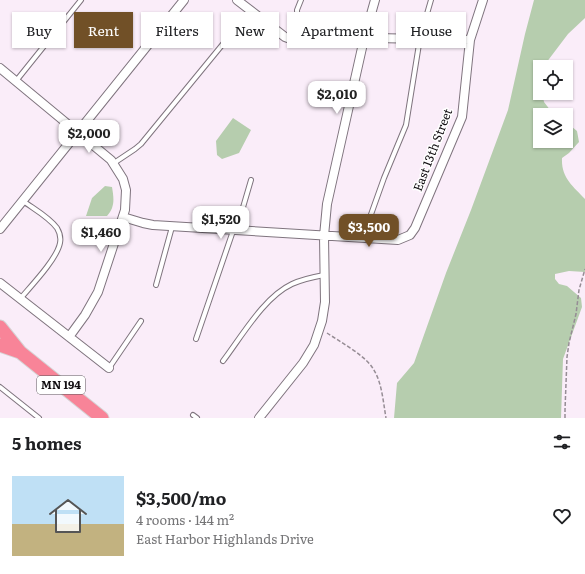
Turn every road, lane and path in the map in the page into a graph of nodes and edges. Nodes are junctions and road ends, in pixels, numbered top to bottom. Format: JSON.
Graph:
{"nodes":[{"id":1,"x":81,"y":0,"type":"edge"},
{"id":2,"x":184,"y":0,"type":"edge"},
{"id":3,"x":237,"y":0,"type":"edge"},
{"id":4,"x":301,"y":0,"type":"edge"},
{"id":5,"x":376,"y":0,"type":"edge"},
{"id":6,"x":431,"y":0,"type":"edge"},
{"id":7,"x":482,"y":0,"type":"edge"},
{"id":8,"x":250,"y":11,"type":"junction"},
{"id":9,"x":298,"y":12,"type":"edge"},
{"id":10,"x":372,"y":12,"type":"edge"},
{"id":11,"x":428,"y":12,"type":"edge"},
{"id":12,"x":287,"y":37,"type":"edge"},
{"id":13,"x":466,"y":40,"type":"edge"},
{"id":14,"x":470,"y":40,"type":"junction"},
{"id":15,"x":362,"y":48,"type":"edge"},
{"id":16,"x":418,"y":48,"type":"edge"},
{"id":17,"x":0,"y":68,"type":"edge"},
{"id":18,"x":16,"y":81,"type":"junction"},
{"id":19,"x":78,"y":132,"type":"junction"},
{"id":20,"x":114,"y":163,"type":"junction"},
{"id":21,"x":251,"y":180,"type":"dead end"},
{"id":22,"x":23,"y":200,"type":"junction"},
{"id":23,"x":123,"y":217,"type":"junction"},
{"id":24,"x":172,"y":227,"type":"junction"},
{"id":25,"x":0,"y":229,"type":"edge"},
{"id":26,"x":235,"y":231,"type":"junction"},
{"id":27,"x":324,"y":236,"type":"junction"},
{"id":28,"x":369,"y":238,"type":"junction"},
{"id":29,"x":585,"y":269,"type":"edge"},
{"id":30,"x":324,"y":275,"type":"junction"},
{"id":31,"x":0,"y":283,"type":"edge"},
{"id":32,"x":156,"y":285,"type":"dead end"},
{"id":33,"x":20,"y":299,"type":"junction"},
{"id":34,"x":141,"y":321,"type":"dead end"},
{"id":35,"x":0,"y":327,"type":"edge"},
{"id":36,"x":320,"y":329,"type":"junction"},
{"id":37,"x":69,"y":337,"type":"junction"},
{"id":38,"x":196,"y":339,"type":"dead end"},
{"id":39,"x":0,"y":345,"type":"edge"},
{"id":40,"x":20,"y":352,"type":"junction"},
{"id":41,"x":223,"y":361,"type":"dead end"},
{"id":42,"x":109,"y":368,"type":"joint"},
{"id":43,"x":0,"y":387,"type":"edge"},
{"id":44,"x":39,"y":418,"type":"edge"},
{"id":45,"x":102,"y":418,"type":"edge"},
{"id":46,"x":259,"y":418,"type":"edge"},
{"id":47,"x":386,"y":418,"type":"edge"},
{"id":48,"x":565,"y":418,"type":"edge"}],
"edges":[{"from":1,"to":18,"type":"lane"},
{"from":2,"to":19,"type":"street"},
{"from":3,"to":8,"type":"street"},
{"from":4,"to":9,"type":"lane"},
{"from":5,"to":10,"type":"street"},
{"from":6,"to":11,"type":"lane"},
{"from":7,"to":14,"type":"street","name":"East 13th Street"},
{"from":8,"to":12,"type":"street"},
{"from":8,"to":20,"type":"lane"},
{"from":13,"to":14,"type":"street"},
{"from":14,"to":28,"type":"street","name":"East 13th Street"},
{"from":15,"to":27,"type":"street"},
{"from":16,"to":28,"type":"lane"},
{"from":17,"to":18,"type":"street"},
{"from":18,"to":19,"type":"street"},
{"from":19,"to":20,"type":"street"},
{"from":19,"to":22,"type":"street"},
{"from":20,"to":23,"type":"street"},
{"from":21,"to":26,"type":"lane"},
{"from":22,"to":25,"type":"street"},
{"from":22,"to":33,"type":"lane"},
{"from":23,"to":24,"type":"street"},
{"from":23,"to":37,"type":"street"},
{"from":24,"to":26,"type":"street"},
{"from":24,"to":32,"type":"lane"},
{"from":26,"to":27,"type":"street"},
{"from":26,"to":38,"type":"lane"},
{"from":27,"to":28,"type":"street"},
{"from":27,"to":30,"type":"street"},
{"from":29,"to":48,"type":"path"},
{"from":30,"to":36,"type":"street"},
{"from":30,"to":41,"type":"lane"},
{"from":31,"to":33,"type":"street"},
{"from":33,"to":37,"type":"street"},
{"from":34,"to":42,"type":"lane"},
{"from":35,"to":40,"type":"highway","number":"MN 194"},
{"from":36,"to":46,"type":"street"},
{"from":36,"to":47,"type":"path"},
{"from":37,"to":42,"type":"street"},
{"from":39,"to":40,"type":"highway","number":"MN 194"},
{"from":40,"to":45,"type":"highway","number":"MN 194"},
{"from":43,"to":44,"type":"lane"}]}
